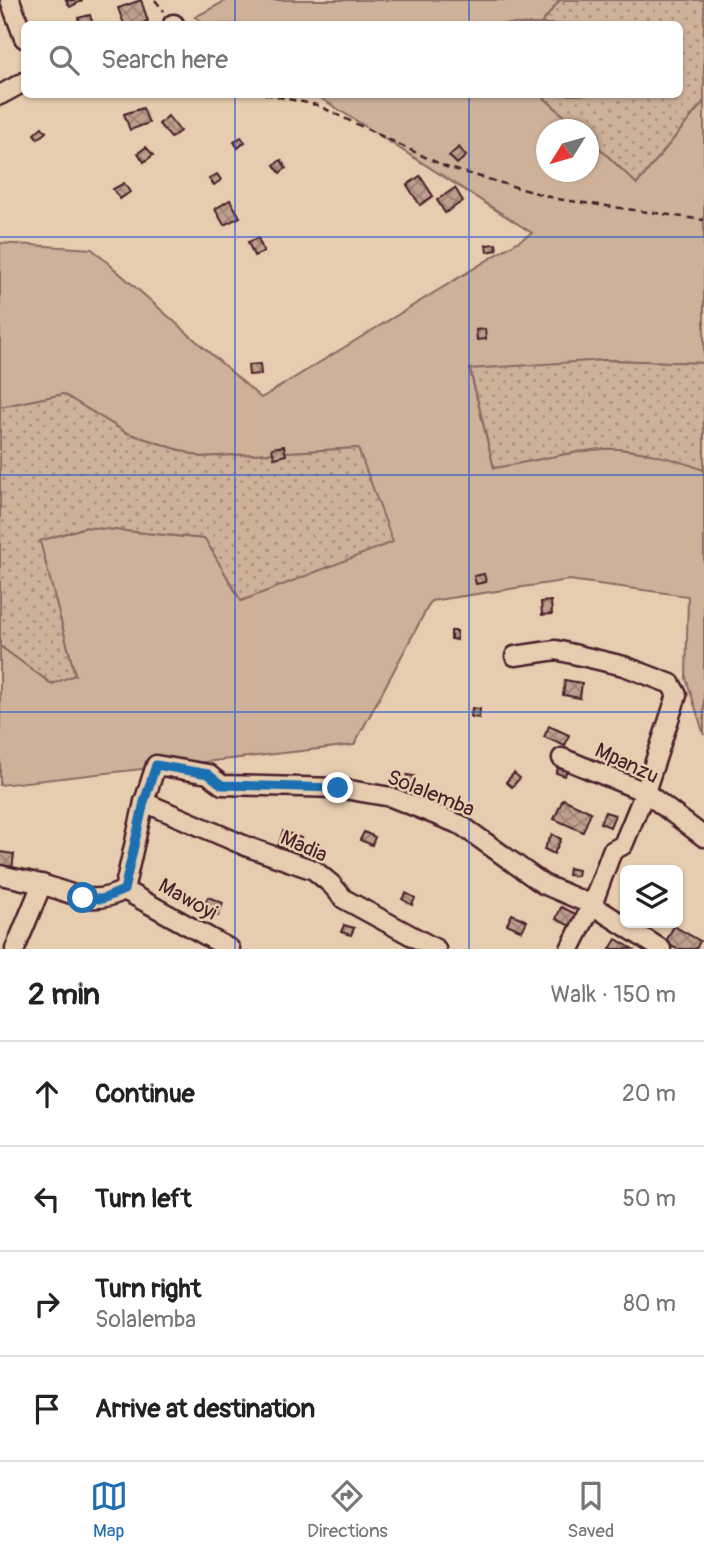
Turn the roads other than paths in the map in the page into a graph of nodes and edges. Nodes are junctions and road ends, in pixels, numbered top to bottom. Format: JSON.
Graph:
{"nodes":[{"id":1,"x":10,"y":0,"type":"edge"},
{"id":2,"x":21,"y":30,"type":"edge"},
{"id":3,"x":21,"y":84,"type":"edge"},
{"id":4,"x":0,"y":95,"type":"edge"},
{"id":5,"x":515,"y":656,"type":"dead end"},
{"id":6,"x":562,"y":758,"type":"dead end"},
{"id":7,"x":645,"y":792,"type":"junction"},
{"id":8,"x":144,"y":802,"type":"junction"},
{"id":9,"x":704,"y":837,"type":"edge"},
{"id":10,"x":0,"y":875,"type":"edge"},
{"id":11,"x":42,"y":884,"type":"junction"},
{"id":12,"x":124,"y":890,"type":"junction"},
{"id":13,"x":592,"y":905,"type":"junction"},
{"id":14,"x":15,"y":949,"type":"edge"},
{"id":15,"x":230,"y":949,"type":"edge"},
{"id":16,"x":436,"y":949,"type":"edge"},
{"id":17,"x":570,"y":949,"type":"edge"},
{"id":18,"x":661,"y":949,"type":"edge"}],
"edges":[{"from":1,"to":2,"type":"street"},
{"from":3,"to":4,"type":"street"},
{"from":5,"to":7,"type":"street"},
{"from":6,"to":7,"type":"street","name":"Mpanzu"},
{"from":7,"to":9,"type":"street","name":"Mpanzu"},
{"from":7,"to":13,"type":"street"},
{"from":8,"to":12,"type":"street"},
{"from":8,"to":13,"type":"street","name":"Solalemba"},
{"from":8,"to":16,"type":"street","name":"Madia"},
{"from":10,"to":11,"type":"street"},
{"from":11,"to":12,"type":"street"},
{"from":11,"to":14,"type":"street"},
{"from":12,"to":15,"type":"street","name":"Mawoyi"},
{"from":13,"to":17,"type":"street"},
{"from":13,"to":18,"type":"street","name":"Solalemba"}]}
